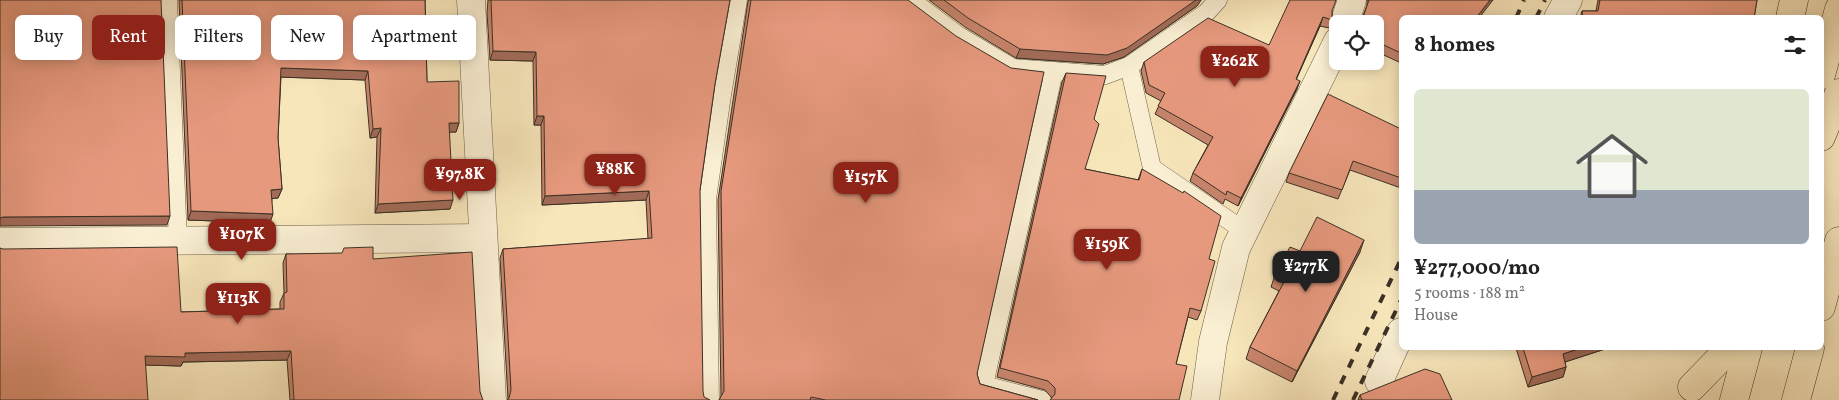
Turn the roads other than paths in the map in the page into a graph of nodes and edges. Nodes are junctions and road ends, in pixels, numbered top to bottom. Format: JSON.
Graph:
{"nodes":[{"id":1,"x":168,"y":0,"type":"edge"},
{"id":2,"x":471,"y":0,"type":"edge"},
{"id":3,"x":738,"y":0,"type":"edge"},
{"id":4,"x":911,"y":0,"type":"edge"},
{"id":5,"x":1218,"y":0,"type":"edge"},
{"id":6,"x":1352,"y":0,"type":"edge"},
{"id":7,"x":1568,"y":0,"type":"edge"},
{"id":8,"x":1576,"y":0,"type":"edge"},
{"id":9,"x":1794,"y":0,"type":"edge"},
{"id":10,"x":1839,"y":9,"type":"edge"},
{"id":11,"x":1347,"y":15,"type":"edge"},
{"id":12,"x":1560,"y":15,"type":"edge"},
{"id":13,"x":1574,"y":15,"type":"edge"},
{"id":14,"x":1791,"y":15,"type":"edge"},
{"id":15,"x":1329,"y":59,"type":"edge"},
{"id":16,"x":1824,"y":64,"type":"edge"},
{"id":17,"x":1129,"y":66,"type":"junction"},
{"id":18,"x":1054,"y":71,"type":"junction"},
{"id":19,"x":1839,"y":93,"type":"edge"},
{"id":20,"x":1824,"y":130,"type":"edge"},
{"id":21,"x":1243,"y":230,"type":"junction"},
{"id":22,"x":483,"y":238,"type":"junction"},
{"id":23,"x":178,"y":241,"type":"junction"},
{"id":24,"x":1839,"y":241,"type":"edge"},
{"id":25,"x":0,"y":242,"type":"edge"},
{"id":26,"x":1824,"y":296,"type":"edge"},
{"id":27,"x":1399,"y":336,"type":"edge"},
{"id":28,"x":1701,"y":350,"type":"edge"},
{"id":29,"x":1728,"y":350,"type":"edge"},
{"id":30,"x":1747,"y":350,"type":"edge"},
{"id":31,"x":1809,"y":350,"type":"edge"},
{"id":32,"x":1379,"y":381,"type":"dead end"},
{"id":33,"x":1690,"y":393,"type":"edge"},
{"id":34,"x":492,"y":400,"type":"edge"},
{"id":35,"x":710,"y":400,"type":"edge"},
{"id":36,"x":1042,"y":400,"type":"edge"},
{"id":37,"x":1205,"y":400,"type":"edge"},
{"id":38,"x":1734,"y":400,"type":"edge"},
{"id":39,"x":1796,"y":400,"type":"edge"}],
"edges":[{"from":1,"to":23,"type":"lane"},
{"from":2,"to":22,"type":"street"},
{"from":3,"to":35,"type":"lane"},
{"from":4,"to":18,"type":"lane"},
{"from":5,"to":17,"type":"lane"},
{"from":6,"to":11,"type":"street"},
{"from":7,"to":12,"type":"street"},
{"from":8,"to":13,"type":"lane"},
{"from":9,"to":14,"type":"highway"},
{"from":10,"to":16,"type":"highway"},
{"from":15,"to":21,"type":"street"},
{"from":17,"to":18,"type":"lane"},
{"from":17,"to":21,"type":"lane"},
{"from":18,"to":36,"type":"lane"},
{"from":19,"to":20,"type":"highway"},
{"from":21,"to":37,"type":"street"},
{"from":22,"to":23,"type":"street"},
{"from":22,"to":34,"type":"street"},
{"from":23,"to":25,"type":"street"},
{"from":24,"to":26,"type":"highway"},
{"from":27,"to":32,"type":"street"},
{"from":28,"to":33,"type":"highway"},
{"from":29,"to":33,"type":"highway"},
{"from":30,"to":38,"type":"highway"},
{"from":31,"to":39,"type":"highway"}]}
